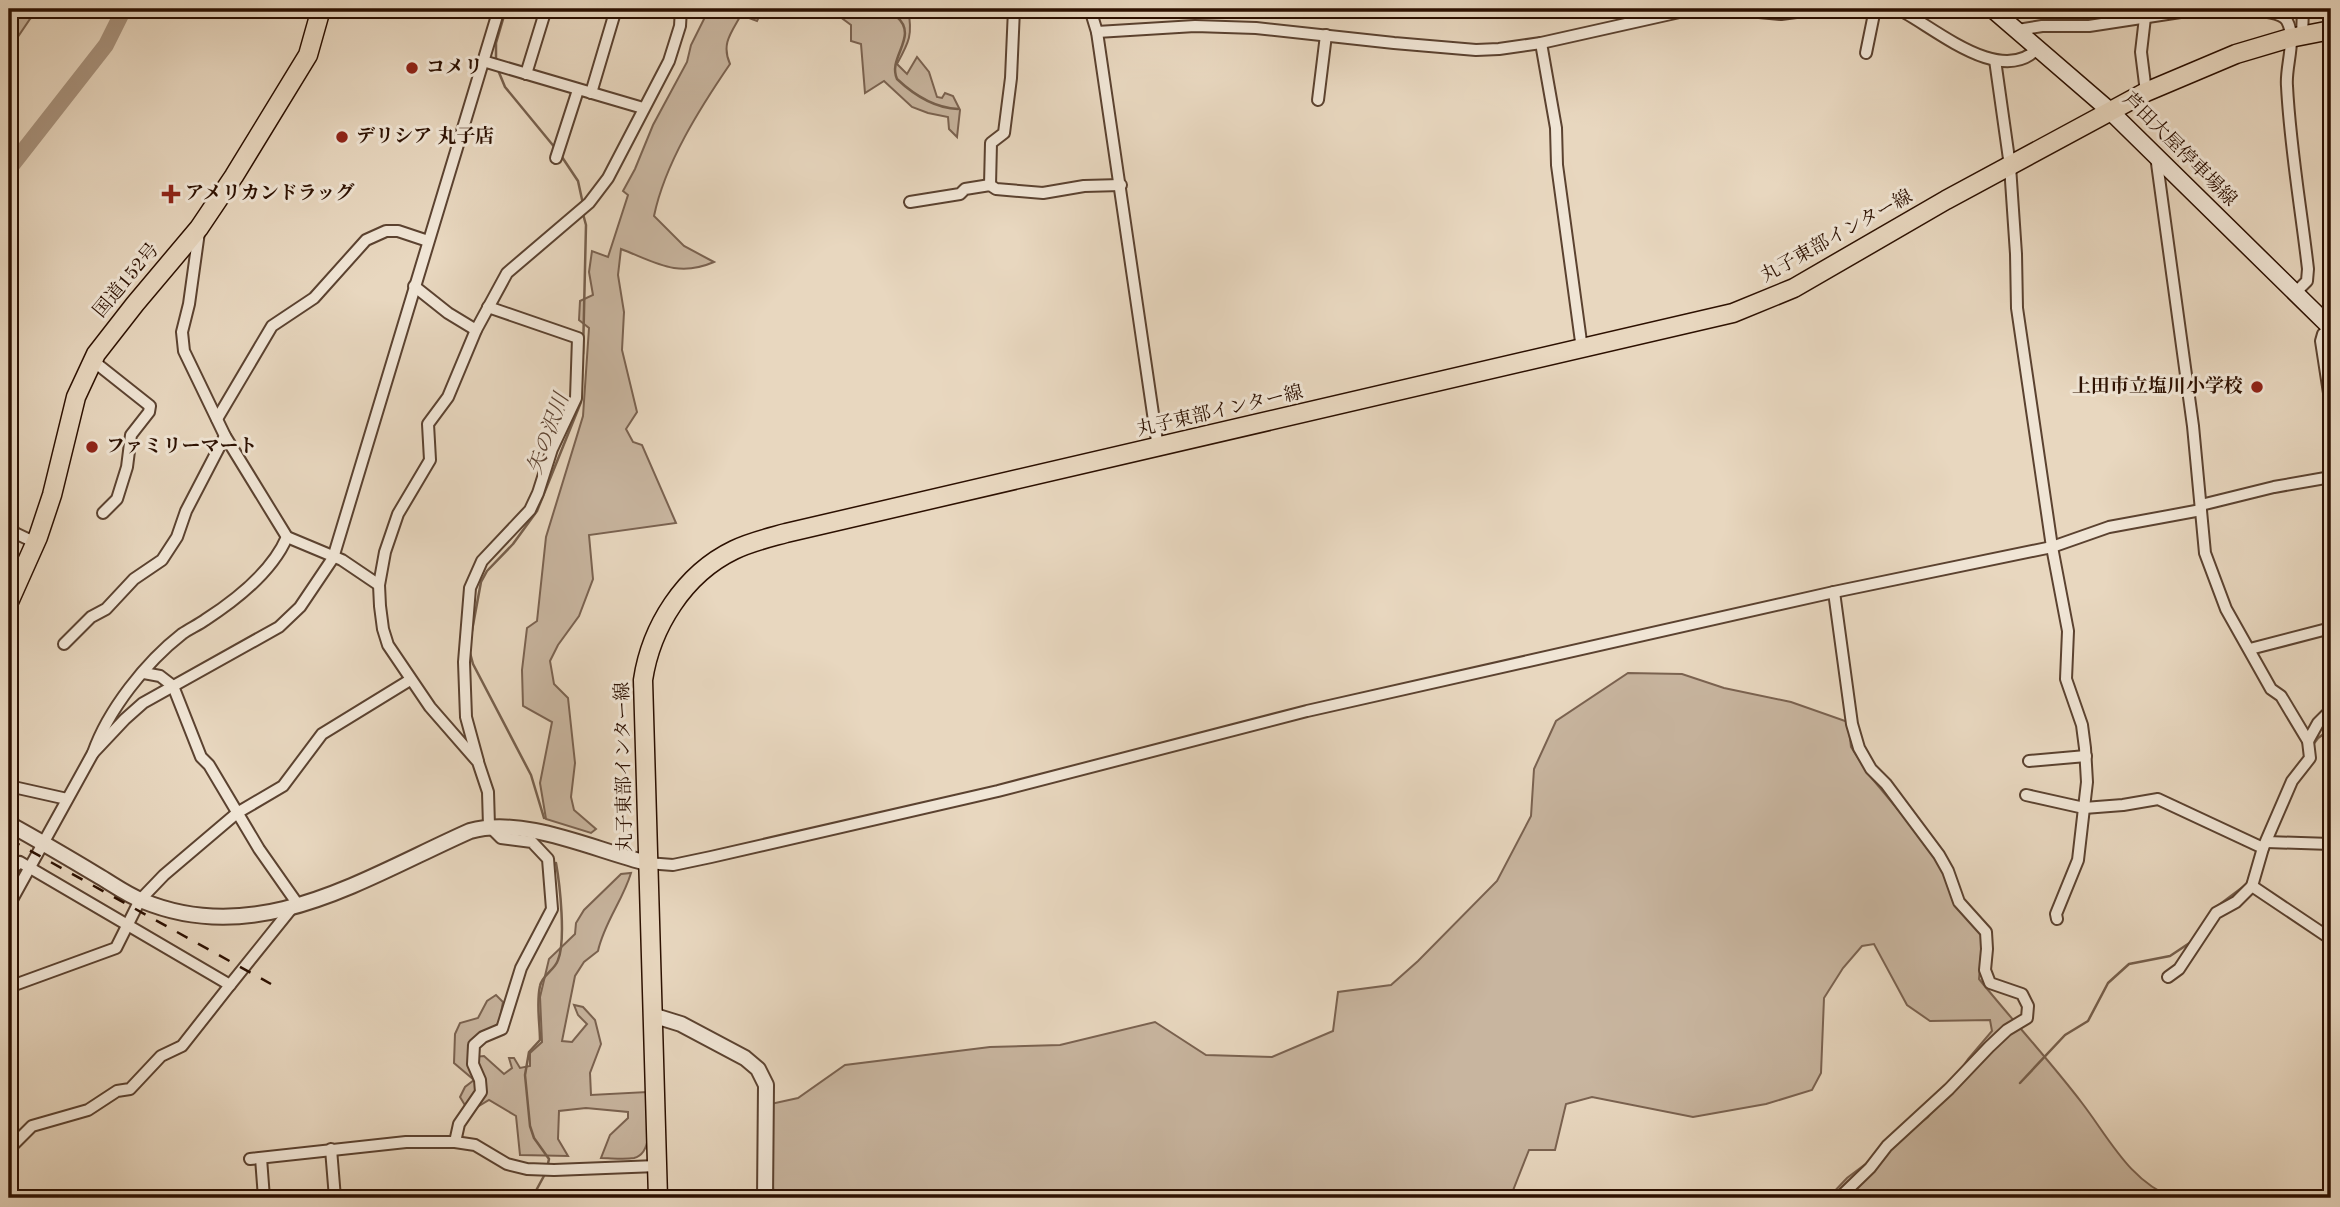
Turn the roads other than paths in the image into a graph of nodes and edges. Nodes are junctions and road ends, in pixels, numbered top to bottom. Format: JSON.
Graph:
{"nodes":[{"id":1,"x":321,"y":9,"type":"edge"},
{"id":2,"x":499,"y":9,"type":"edge"},
{"id":3,"x":545,"y":9,"type":"edge"},
{"id":4,"x":616,"y":9,"type":"edge"},
{"id":5,"x":665,"y":9,"type":"edge"},
{"id":6,"x":1014,"y":9,"type":"edge"},
{"id":7,"x":1090,"y":9,"type":"edge"},
{"id":8,"x":1724,"y":9,"type":"edge"},
{"id":9,"x":1819,"y":9,"type":"edge"},
{"id":10,"x":1875,"y":9,"type":"edge"},
{"id":11,"x":1898,"y":9,"type":"edge"},
{"id":12,"x":1992,"y":9,"type":"edge"},
{"id":13,"x":2200,"y":9,"type":"edge"},
{"id":14,"x":2236,"y":9,"type":"edge"},
{"id":15,"x":2303,"y":9,"type":"edge"},
{"id":16,"x":1684,"y":10,"type":"edge"},
{"id":17,"x":680,"y":11,"type":"edge"},
{"id":18,"x":1781,"y":11,"type":"edge"},
{"id":19,"x":2146,"y":13,"type":"edge"},
{"id":20,"x":2018,"y":30,"type":"junction"},
{"id":21,"x":2331,"y":30,"type":"edge"},
{"id":22,"x":1097,"y":32,"type":"junction"},
{"id":23,"x":1326,"y":35,"type":"junction"},
{"id":24,"x":2296,"y":37,"type":"junction"},
{"id":25,"x":1541,"y":43,"type":"junction"},
{"id":26,"x":2039,"y":47,"type":"junction"},
{"id":27,"x":1866,"y":53,"type":"dead end"},
{"id":28,"x":1995,"y":60,"type":"junction"},
{"id":29,"x":492,"y":64,"type":"junction"},
{"id":30,"x":526,"y":74,"type":"junction"},
{"id":31,"x":578,"y":90,"type":"junction"},
{"id":32,"x":2146,"y":92,"type":"junction"},
{"id":33,"x":591,"y":93,"type":"junction"},
{"id":34,"x":1318,"y":100,"type":"dead end"},
{"id":35,"x":643,"y":108,"type":"junction"},
{"id":36,"x":2109,"y":110,"type":"junction"},
{"id":37,"x":558,"y":155,"type":"dead end"},
{"id":38,"x":2156,"y":156,"type":"junction"},
{"id":39,"x":2010,"y":166,"type":"junction"},
{"id":40,"x":990,"y":185,"type":"junction"},
{"id":41,"x":1121,"y":185,"type":"junction"},
{"id":42,"x":910,"y":202,"type":"dead end"},
{"id":43,"x":199,"y":228,"type":"junction"},
{"id":44,"x":428,"y":241,"type":"junction"},
{"id":45,"x":414,"y":286,"type":"junction"},
{"id":46,"x":2295,"y":293,"type":"junction"},
{"id":47,"x":488,"y":307,"type":"junction"},
{"id":48,"x":2331,"y":327,"type":"edge"},
{"id":49,"x":476,"y":330,"type":"junction"},
{"id":50,"x":1582,"y":349,"type":"junction"},
{"id":51,"x":92,"y":360,"type":"junction"},
{"id":52,"x":2331,"y":406,"type":"edge"},
{"id":53,"x":217,"y":419,"type":"junction"},
{"id":54,"x":225,"y":436,"type":"junction"},
{"id":55,"x":1158,"y":448,"type":"junction"},
{"id":56,"x":2331,"y":477,"type":"edge"},
{"id":57,"x":2201,"y":507,"type":"junction"},
{"id":58,"x":103,"y":513,"type":"dead end"},
{"id":59,"x":9,"y":525,"type":"edge"},
{"id":60,"x":287,"y":537,"type":"junction"},
{"id":61,"x":36,"y":543,"type":"junction"},
{"id":62,"x":2052,"y":547,"type":"junction"},
{"id":63,"x":333,"y":558,"type":"junction"},
{"id":64,"x":379,"y":584,"type":"junction"},
{"id":65,"x":1834,"y":592,"type":"junction"},
{"id":66,"x":9,"y":601,"type":"edge"},
{"id":67,"x":2331,"y":628,"type":"edge"},
{"id":68,"x":64,"y":644,"type":"dead end"},
{"id":69,"x":2250,"y":649,"type":"junction"},
{"id":70,"x":145,"y":673,"type":"junction"},
{"id":71,"x":410,"y":680,"type":"junction"},
{"id":72,"x":173,"y":687,"type":"junction"},
{"id":73,"x":2331,"y":710,"type":"edge"},
{"id":74,"x":2308,"y":741,"type":"junction"},
{"id":75,"x":93,"y":753,"type":"junction"},
{"id":76,"x":2086,"y":756,"type":"junction"},
{"id":77,"x":2029,"y":761,"type":"dead end"},
{"id":78,"x":478,"y":762,"type":"junction"},
{"id":79,"x":9,"y":786,"type":"edge"},
{"id":80,"x":2026,"y":795,"type":"dead end"},
{"id":81,"x":67,"y":799,"type":"junction"},
{"id":82,"x":2084,"y":808,"type":"junction"},
{"id":83,"x":237,"y":813,"type":"junction"},
{"id":84,"x":9,"y":824,"type":"edge"},
{"id":85,"x":489,"y":826,"type":"junction"},
{"id":86,"x":43,"y":843,"type":"junction"},
{"id":87,"x":2331,"y":844,"type":"edge"},
{"id":88,"x":2265,"y":845,"type":"junction"},
{"id":89,"x":9,"y":855,"type":"edge"},
{"id":90,"x":647,"y":863,"type":"junction"},
{"id":91,"x":25,"y":864,"type":"junction"},
{"id":92,"x":9,"y":872,"type":"edge"},
{"id":93,"x":2252,"y":886,"type":"junction"},
{"id":94,"x":141,"y":901,"type":"junction"},
{"id":95,"x":9,"y":905,"type":"edge"},
{"id":96,"x":295,"y":908,"type":"junction"},
{"id":97,"x":2057,"y":919,"type":"dead end"},
{"id":98,"x":127,"y":924,"type":"junction"},
{"id":99,"x":2331,"y":939,"type":"edge"},
{"id":100,"x":2168,"y":977,"type":"dead end"},
{"id":101,"x":230,"y":985,"type":"junction"},
{"id":102,"x":9,"y":987,"type":"edge"},
{"id":103,"x":652,"y":1015,"type":"junction"},
{"id":104,"x":455,"y":1142,"type":"junction"},
{"id":105,"x":9,"y":1145,"type":"edge"},
{"id":106,"x":331,"y":1149,"type":"junction"},
{"id":107,"x":657,"y":1166,"type":"junction"},
{"id":108,"x":264,"y":1198,"type":"edge"},
{"id":109,"x":335,"y":1198,"type":"edge"},
{"id":110,"x":658,"y":1198,"type":"edge"},
{"id":111,"x":765,"y":1198,"type":"edge"},
{"id":112,"x":1839,"y":1198,"type":"edge"}],
"edges":[{"from":1,"to":43,"type":"main road","name":"国道152号"},
{"from":2,"to":29,"type":"street"},
{"from":3,"to":30,"type":"street"},
{"from":4,"to":33,"type":"street"},
{"from":5,"to":17,"type":"street"},
{"from":6,"to":40,"type":"street"},
{"from":7,"to":22,"type":"street"},
{"from":8,"to":16,"type":"street"},
{"from":8,"to":18,"type":"street"},
{"from":9,"to":18,"type":"street"},
{"from":10,"to":27,"type":"street"},
{"from":11,"to":28,"type":"street"},
{"from":12,"to":20,"type":"main road","name":"芦田大屋停車場線"},
{"from":13,"to":19,"type":"street"},
{"from":14,"to":24,"type":"street"},
{"from":15,"to":24,"type":"street"},
{"from":16,"to":25,"type":"street"},
{"from":17,"to":35,"type":"street"},
{"from":19,"to":20,"type":"street"},
{"from":19,"to":32,"type":"street"},
{"from":20,"to":26,"type":"main road","name":"芦田大屋停車場線"},
{"from":21,"to":24,"type":"main road","name":"丸子東部インター線"},
{"from":22,"to":23,"type":"street"},
{"from":22,"to":41,"type":"street"},
{"from":23,"to":25,"type":"street"},
{"from":23,"to":34,"type":"street"},
{"from":24,"to":32,"type":"main road","name":"丸子東部インター線"},
{"from":24,"to":46,"type":"street"},
{"from":25,"to":50,"type":"street"},
{"from":26,"to":28,"type":"street"},
{"from":26,"to":36,"type":"main road","name":"芦田大屋停車場線"},
{"from":28,"to":39,"type":"street"},
{"from":29,"to":30,"type":"street"},
{"from":29,"to":44,"type":"street"},
{"from":30,"to":31,"type":"street"},
{"from":31,"to":33,"type":"street"},
{"from":31,"to":37,"type":"street"},
{"from":32,"to":36,"type":"main road","name":"丸子東部インター線"},
{"from":33,"to":35,"type":"street"},
{"from":35,"to":47,"type":"street"},
{"from":36,"to":38,"type":"main road","name":"芦田大屋停車場線"},
{"from":36,"to":39,"type":"main road","name":"丸子東部インター線"},
{"from":38,"to":46,"type":"main road","name":"芦田大屋停車場線"},
{"from":38,"to":57,"type":"street"},
{"from":39,"to":50,"type":"main road","name":"丸子東部インター線"},
{"from":39,"to":62,"type":"street"},
{"from":40,"to":41,"type":"street"},
{"from":40,"to":42,"type":"street"},
{"from":41,"to":55,"type":"street"},
{"from":43,"to":51,"type":"main road","name":"国道152号"},
{"from":43,"to":53,"type":"street"},
{"from":44,"to":45,"type":"street"},
{"from":44,"to":53,"type":"street"},
{"from":45,"to":49,"type":"street"},
{"from":45,"to":63,"type":"street"},
{"from":46,"to":48,"type":"main road","name":"芦田大屋停車場線"},
{"from":47,"to":49,"type":"street"},
{"from":47,"to":78,"type":"street"},
{"from":48,"to":52,"type":"street"},
{"from":49,"to":64,"type":"street"},
{"from":50,"to":55,"type":"main road","name":"丸子東部インター線"},
{"from":51,"to":58,"type":"street"},
{"from":51,"to":61,"type":"main road","name":"国道152号"},
{"from":53,"to":54,"type":"street"},
{"from":54,"to":60,"type":"street"},
{"from":54,"to":68,"type":"street"},
{"from":55,"to":90,"type":"main road","name":"丸子東部インター線"},
{"from":56,"to":57,"type":"street"},
{"from":57,"to":62,"type":"street"},
{"from":57,"to":69,"type":"street"},
{"from":59,"to":61,"type":"street"},
{"from":60,"to":63,"type":"street"},
{"from":60,"to":70,"type":"street"},
{"from":61,"to":66,"type":"main road","name":"国道152号"},
{"from":62,"to":65,"type":"street"},
{"from":62,"to":76,"type":"street"},
{"from":63,"to":64,"type":"street"},
{"from":63,"to":72,"type":"street"},
{"from":64,"to":71,"type":"street"},
{"from":65,"to":90,"type":"street"},
{"from":65,"to":112,"type":"street"},
{"from":67,"to":69,"type":"street"},
{"from":69,"to":74,"type":"street"},
{"from":70,"to":72,"type":"street"},
{"from":70,"to":75,"type":"street"},
{"from":71,"to":78,"type":"street"},
{"from":71,"to":83,"type":"street"},
{"from":72,"to":75,"type":"street"},
{"from":72,"to":83,"type":"street"},
{"from":73,"to":74,"type":"street"},
{"from":74,"to":88,"type":"street"},
{"from":75,"to":81,"type":"street"},
{"from":76,"to":77,"type":"street"},
{"from":76,"to":82,"type":"street"},
{"from":78,"to":85,"type":"street"},
{"from":79,"to":81,"type":"street"},
{"from":80,"to":82,"type":"street"},
{"from":81,"to":86,"type":"street"},
{"from":82,"to":88,"type":"street"},
{"from":82,"to":97,"type":"street"},
{"from":83,"to":94,"type":"street"},
{"from":83,"to":96,"type":"street"},
{"from":84,"to":86,"type":"street"},
{"from":85,"to":90,"type":"street"},
{"from":85,"to":96,"type":"street"},
{"from":85,"to":104,"type":"street"},
{"from":86,"to":91,"type":"street"},
{"from":86,"to":94,"type":"street"},
{"from":87,"to":88,"type":"street"},
{"from":88,"to":93,"type":"street"},
{"from":89,"to":91,"type":"street"},
{"from":90,"to":103,"type":"main road","name":"丸子東部インター線"},
{"from":91,"to":92,"type":"street"},
{"from":91,"to":95,"type":"street"},
{"from":91,"to":98,"type":"street"},
{"from":93,"to":99,"type":"street"},
{"from":93,"to":100,"type":"street"},
{"from":94,"to":96,"type":"street"},
{"from":94,"to":98,"type":"street"},
{"from":96,"to":101,"type":"street"},
{"from":98,"to":101,"type":"street"},
{"from":98,"to":102,"type":"street"},
{"from":101,"to":105,"type":"street"},
{"from":103,"to":107,"type":"main road","name":"丸子東部インター線"},
{"from":103,"to":111,"type":"street"},
{"from":104,"to":106,"type":"street"},
{"from":104,"to":107,"type":"street"},
{"from":106,"to":108,"type":"street"},
{"from":106,"to":109,"type":"street"},
{"from":107,"to":110,"type":"main road","name":"丸子東部インター線"}]}
